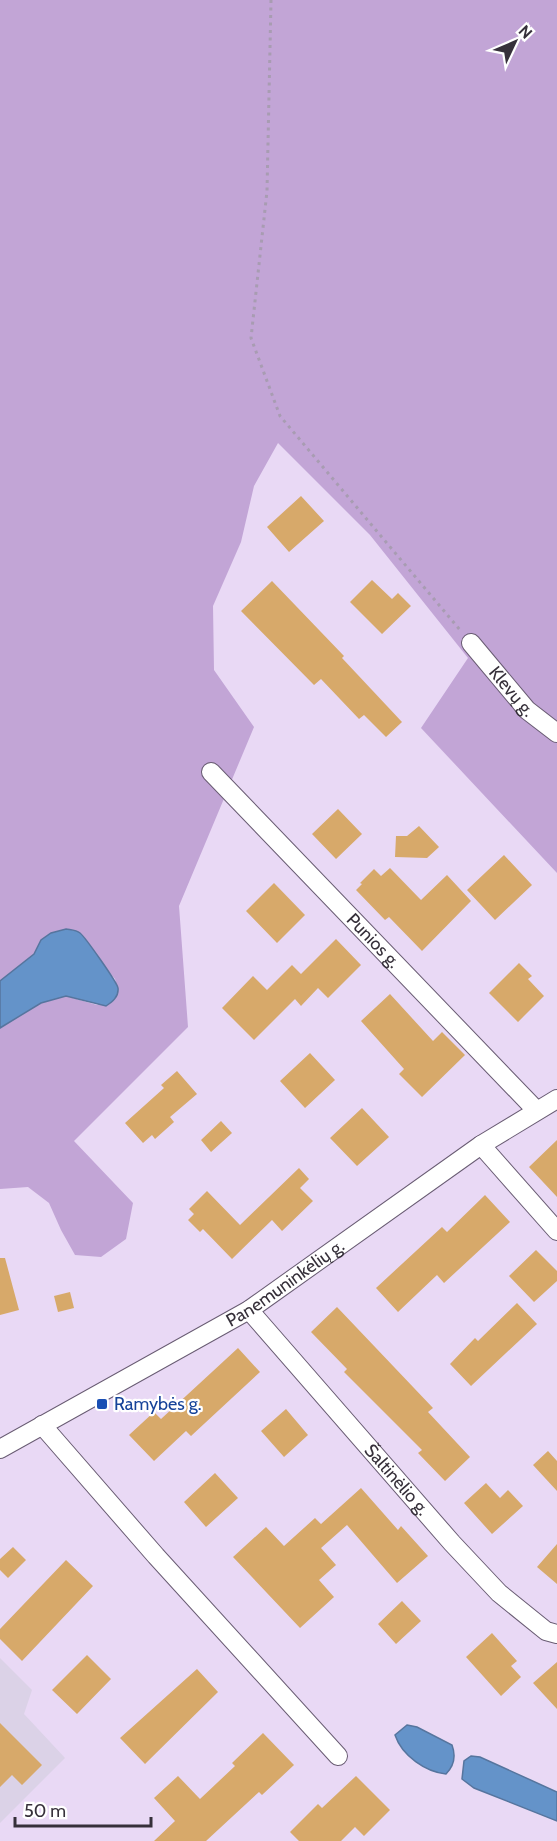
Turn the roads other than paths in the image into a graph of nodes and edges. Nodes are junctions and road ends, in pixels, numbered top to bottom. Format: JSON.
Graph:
{"nodes":[{"id":1,"x":471,"y":643,"type":"road end"},
{"id":2,"x":557,"y":733,"type":"edge"},
{"id":3,"x":211,"y":772,"type":"dead end"},
{"id":4,"x":557,"y":1099,"type":"edge"},
{"id":5,"x":536,"y":1110,"type":"junction"},
{"id":6,"x":481,"y":1145,"type":"junction"},
{"id":7,"x":557,"y":1231,"type":"edge"},
{"id":8,"x":249,"y":1310,"type":"junction"},
{"id":9,"x":42,"y":1425,"type":"junction"},
{"id":10,"x":0,"y":1449,"type":"edge"},
{"id":11,"x":557,"y":1634,"type":"edge"},
{"id":12,"x":338,"y":1756,"type":"dead end"}],
"edges":[{"from":1,"to":2,"type":"street","name":"Klevų g."},
{"from":3,"to":5,"type":"street","name":"Punios g."},
{"from":4,"to":5,"type":"street","name":"Panemuninkėlių g."},
{"from":5,"to":6,"type":"street","name":"Panemuninkėlių g."},
{"from":6,"to":7,"type":"street"},
{"from":6,"to":8,"type":"street","name":"Panemuninkėlių g."},
{"from":8,"to":9,"type":"street","name":"Panemuninkėlių g."},
{"from":8,"to":11,"type":"street","name":"Šaltinėlio g."},
{"from":9,"to":10,"type":"street","name":"Panemuninkėlių g."},
{"from":9,"to":12,"type":"street"}]}
